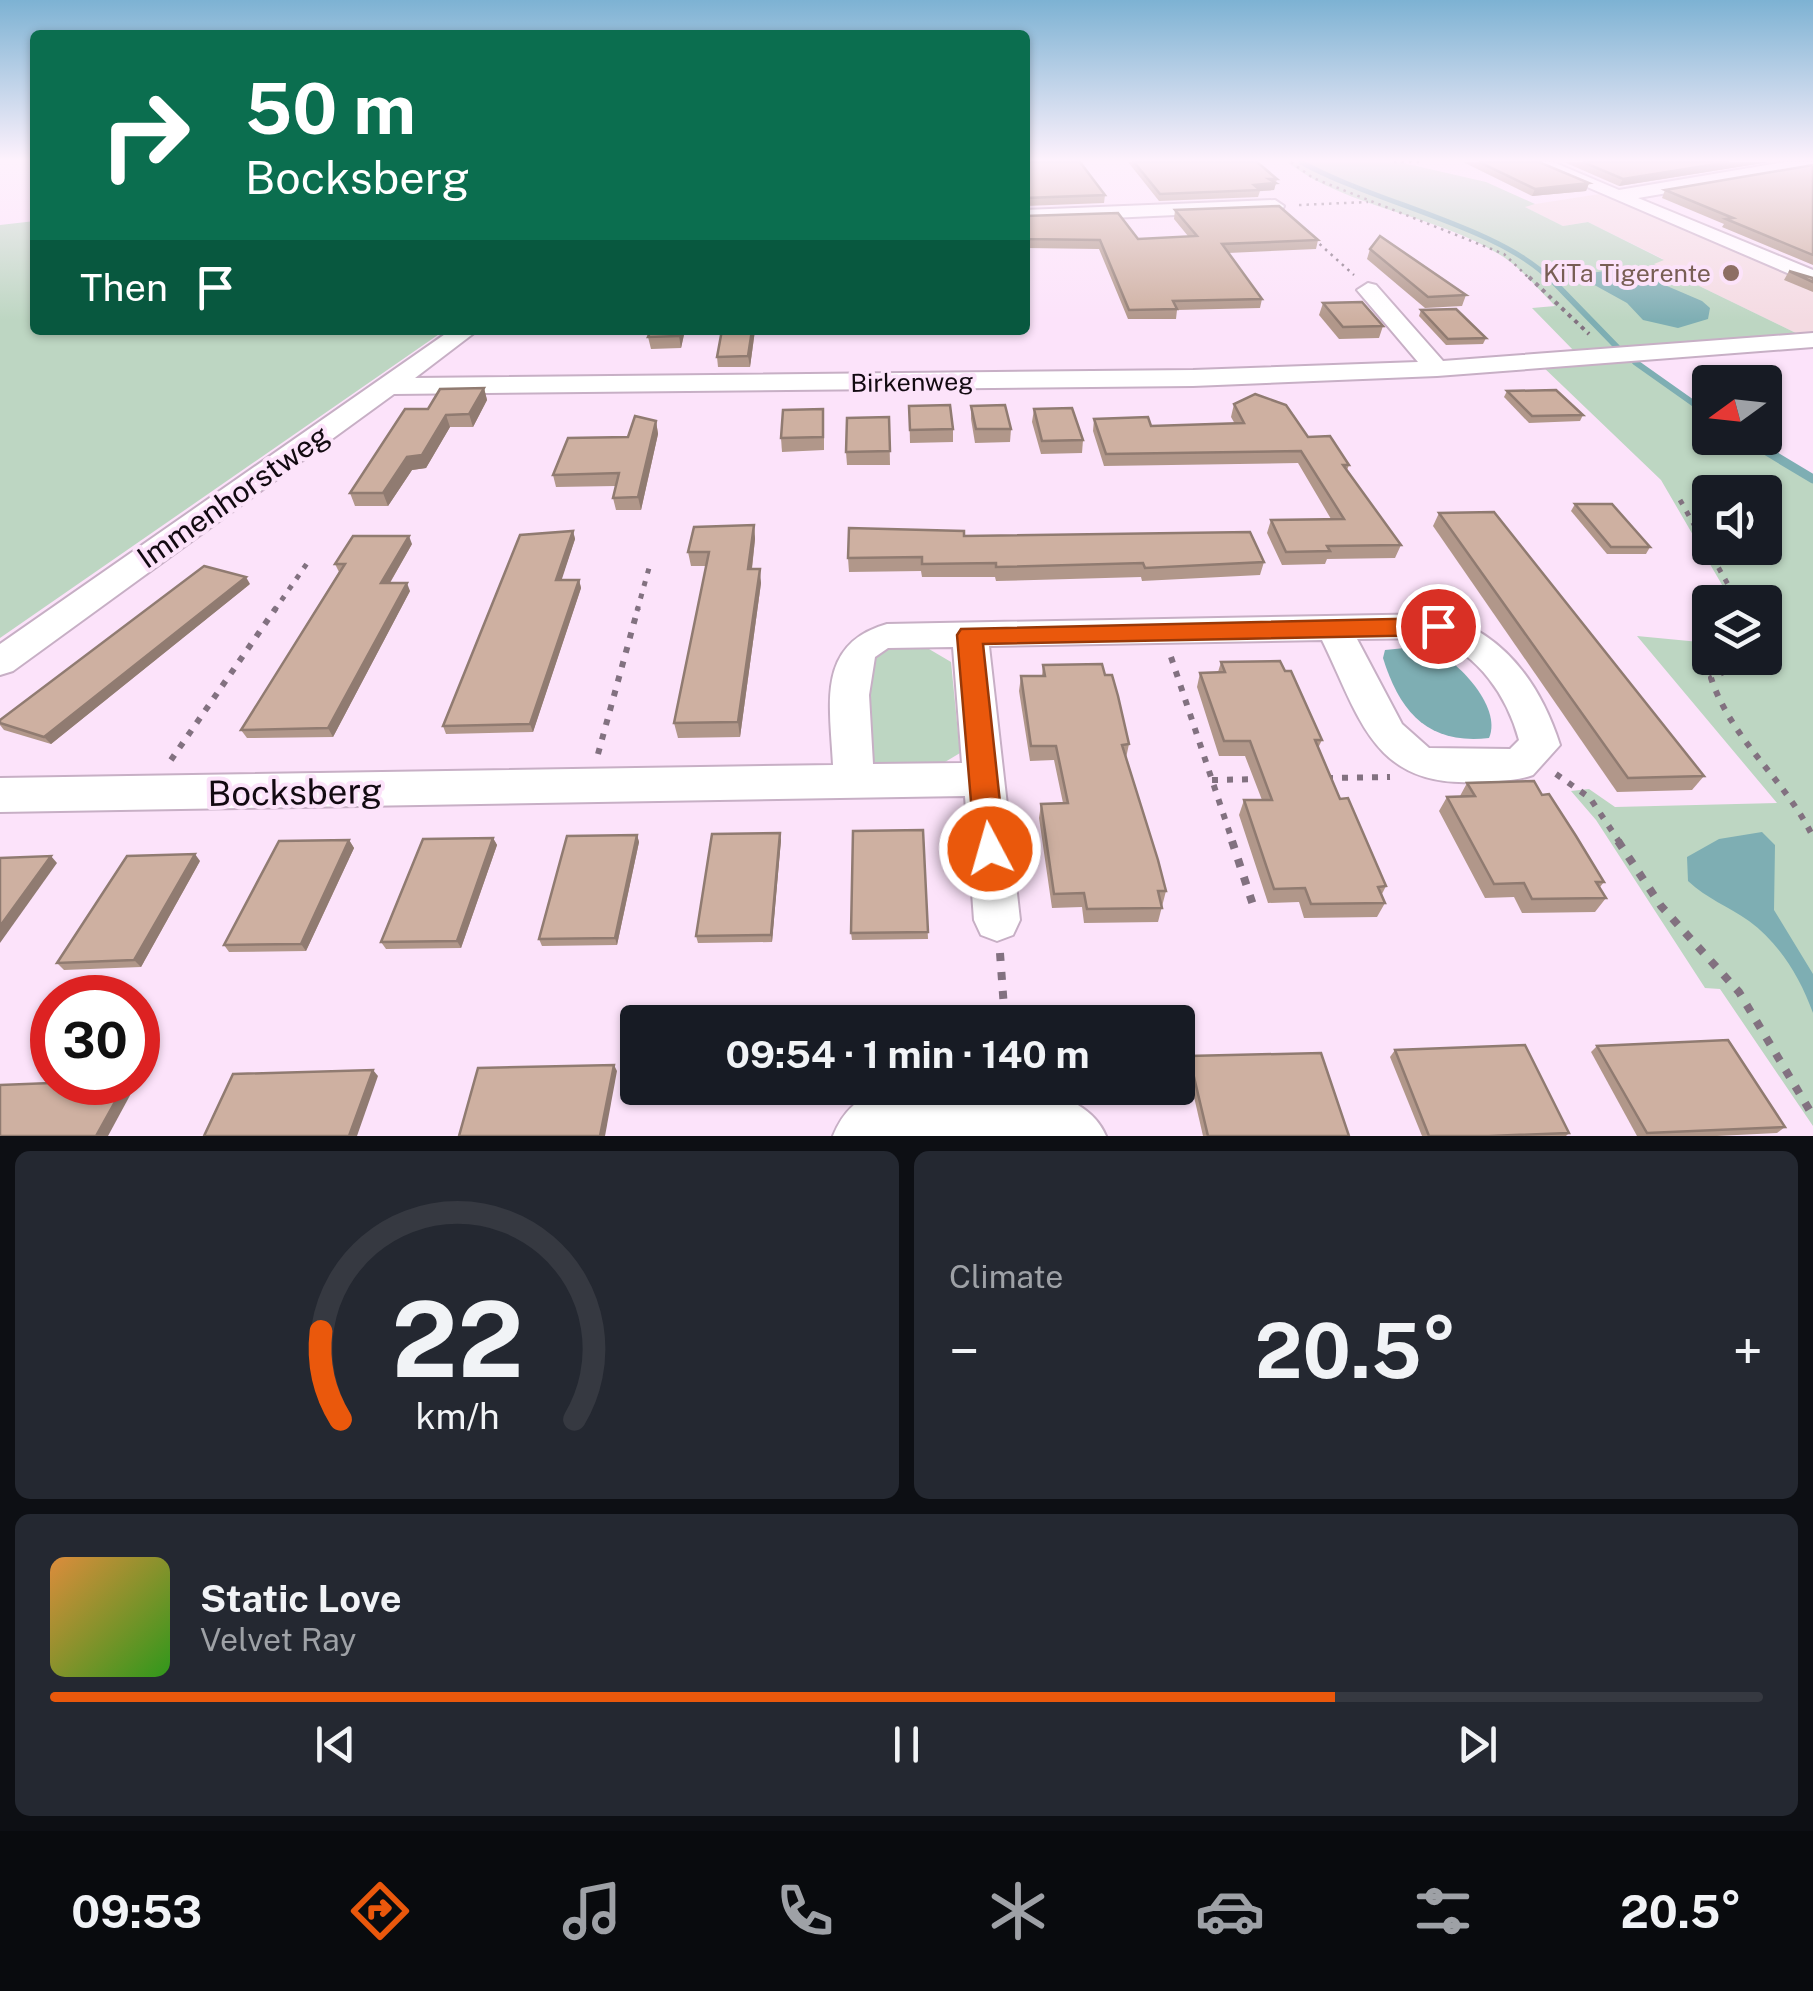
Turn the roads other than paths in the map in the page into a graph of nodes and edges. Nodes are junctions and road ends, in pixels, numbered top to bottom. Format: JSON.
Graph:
{"nodes":[{"id":1,"x":1661,"y":215,"type":"edge"},
{"id":2,"x":1813,"y":278,"type":"edge"},
{"id":3,"x":1368,"y":290,"type":"road end"},
{"id":4,"x":459,"y":335,"type":"edge"},
{"id":5,"x":1813,"y":340,"type":"edge"},
{"id":6,"x":1436,"y":368,"type":"junction"},
{"id":7,"x":387,"y":386,"type":"junction"},
{"id":8,"x":1334,"y":629,"type":"junction"},
{"id":9,"x":970,"y":635,"type":"junction"},
{"id":10,"x":0,"y":662,"type":"edge"},
{"id":11,"x":984,"y":779,"type":"junction"},
{"id":12,"x":854,"y":782,"type":"junction"},
{"id":13,"x":0,"y":796,"type":"edge"},
{"id":14,"x":997,"y":920,"type":"road end"},
{"id":15,"x":860,"y":1136,"type":"edge"},
{"id":16,"x":1080,"y":1136,"type":"edge"}],
"edges":[{"from":1,"to":2,"type":"street"},
{"from":3,"to":6,"type":"street"},
{"from":4,"to":7,"type":"street","name":"Immenhorstweg"},
{"from":5,"to":6,"type":"street","name":"Birkenweg"},
{"from":6,"to":7,"type":"street","name":"Birkenweg"},
{"from":7,"to":10,"type":"street","name":"Immenhorstweg"},
{"from":8,"to":8,"type":"street"},
{"from":8,"to":9,"type":"street"},
{"from":9,"to":11,"type":"street"},
{"from":9,"to":12,"type":"street"},
{"from":11,"to":12,"type":"street","name":"Bocksberg"},
{"from":11,"to":14,"type":"street"},
{"from":12,"to":13,"type":"street","name":"Bocksberg"},
{"from":15,"to":16,"type":"street"}]}
